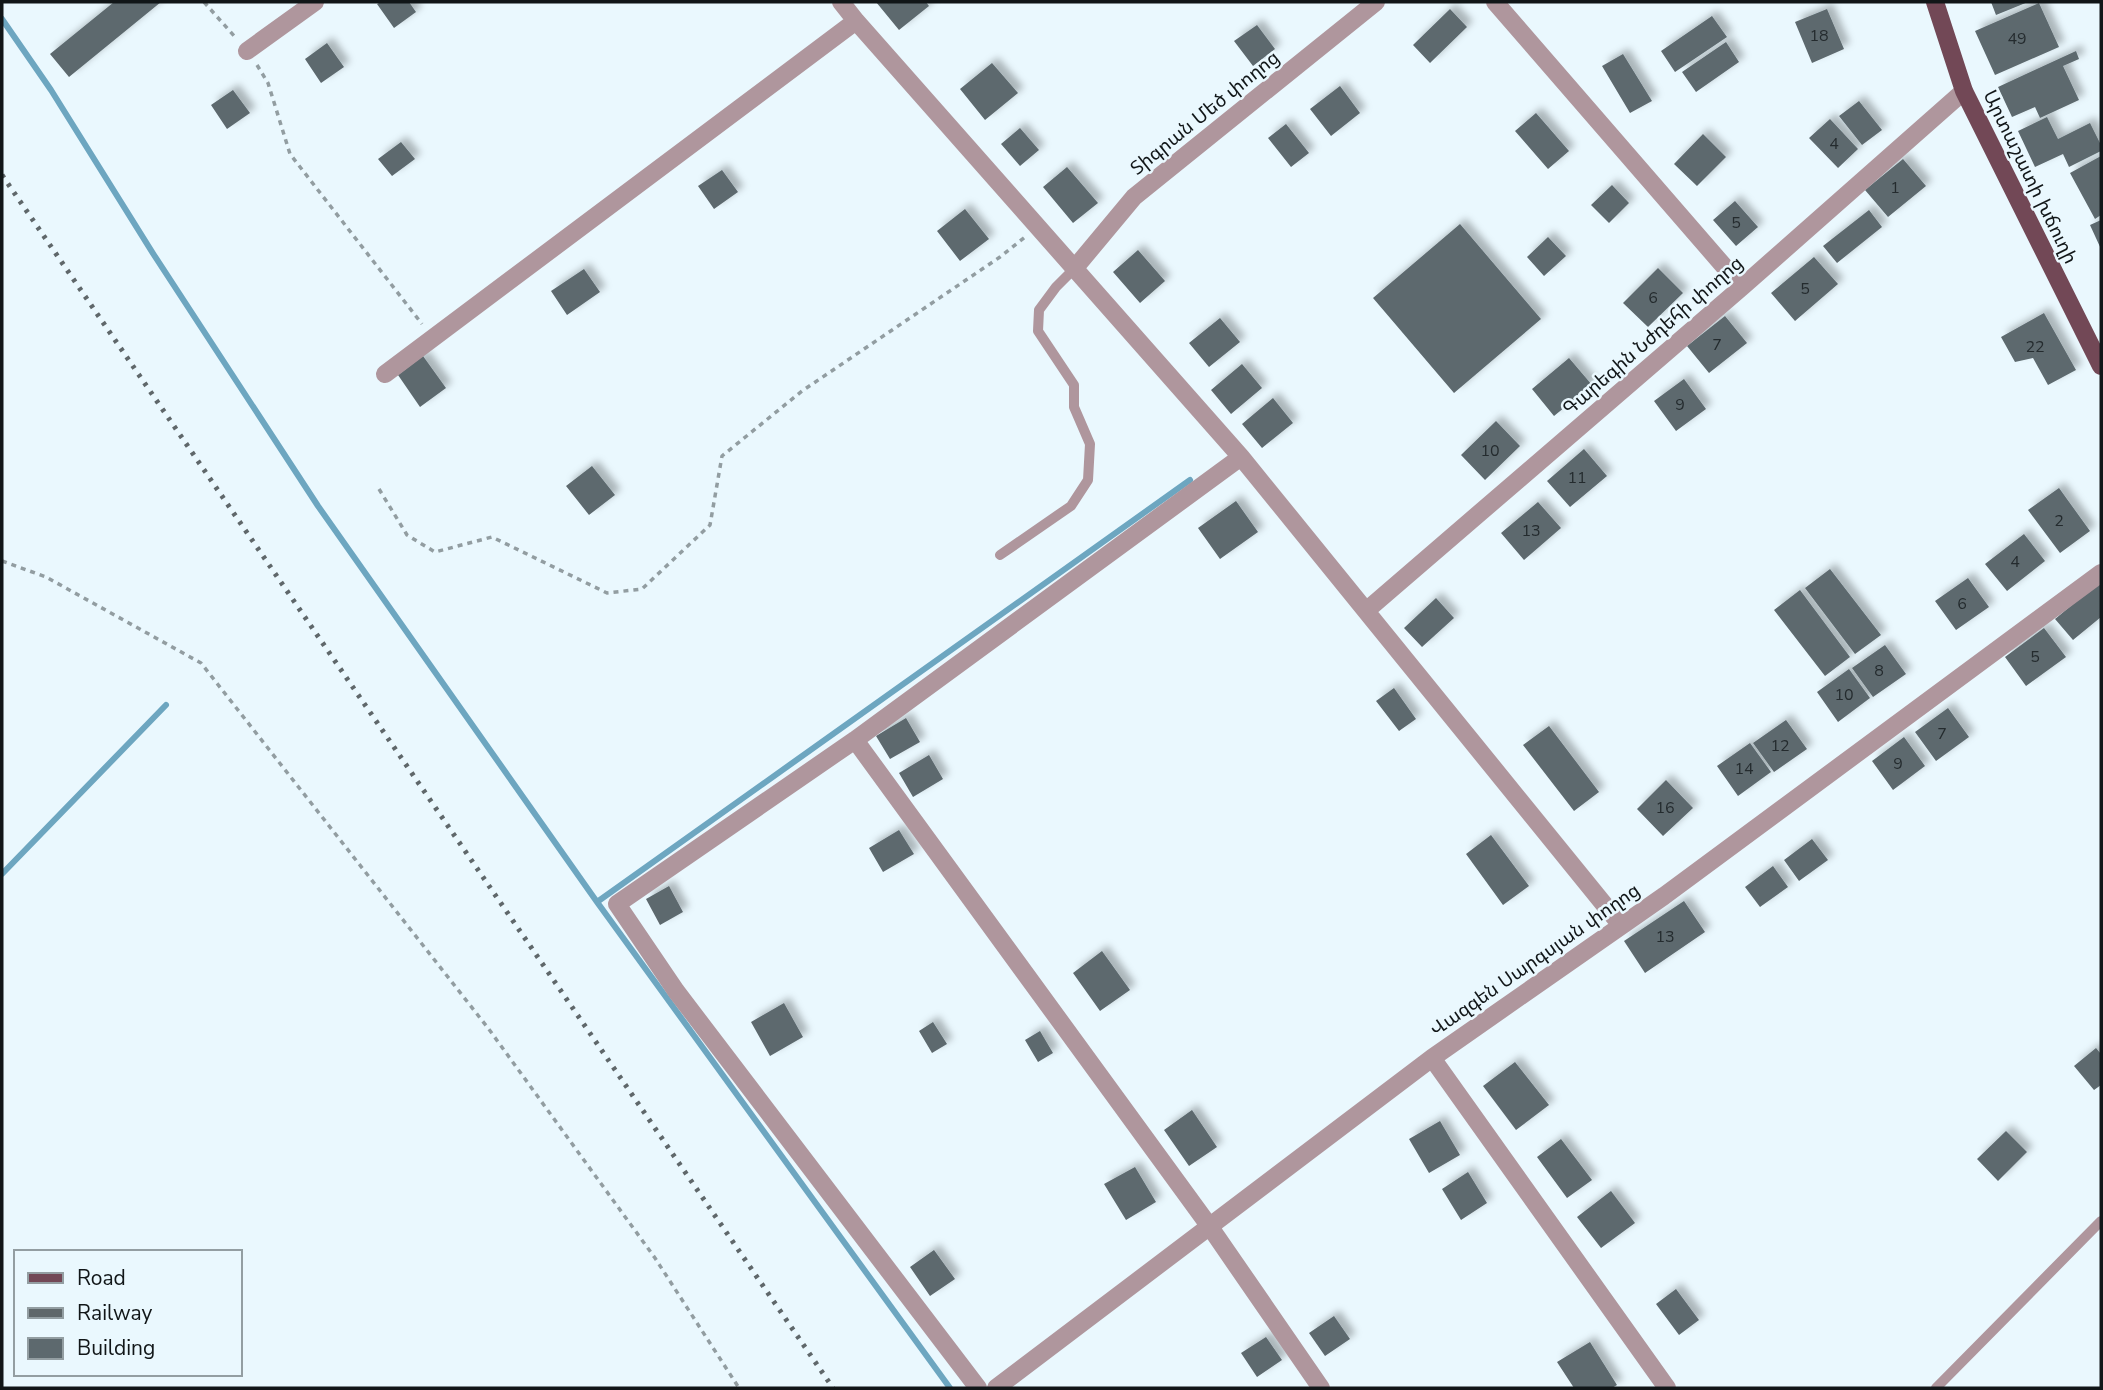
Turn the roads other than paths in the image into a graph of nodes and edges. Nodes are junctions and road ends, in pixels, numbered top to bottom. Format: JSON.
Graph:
{"nodes":[{"id":1,"x":315,"y":2,"type":"edge"},
{"id":2,"x":841,"y":2,"type":"edge"},
{"id":3,"x":1376,"y":2,"type":"edge"},
{"id":4,"x":1495,"y":2,"type":"edge"},
{"id":5,"x":1935,"y":2,"type":"edge"},
{"id":6,"x":856,"y":21,"type":"junction"},
{"id":7,"x":247,"y":51,"type":"road end"},
{"id":8,"x":1964,"y":91,"type":"junction"},
{"id":9,"x":1074,"y":269,"type":"junction"},
{"id":10,"x":1742,"y":287,"type":"junction"},
{"id":11,"x":2101,"y":366,"type":"edge"},
{"id":12,"x":386,"y":374,"type":"dead end"},
{"id":13,"x":1241,"y":457,"type":"junction"},
{"id":14,"x":1000,"y":555,"type":"dead end"},
{"id":15,"x":2101,"y":573,"type":"edge"},
{"id":16,"x":1367,"y":610,"type":"junction"},
{"id":17,"x":855,"y":740,"type":"junction"},
{"id":18,"x":1620,"y":924,"type":"junction"},
{"id":19,"x":1432,"y":1058,"type":"junction"},
{"id":20,"x":2101,"y":1221,"type":"edge"},
{"id":21,"x":1210,"y":1227,"type":"junction"},
{"id":22,"x":978,"y":1388,"type":"edge"},
{"id":23,"x":996,"y":1388,"type":"edge"},
{"id":24,"x":1321,"y":1388,"type":"edge"},
{"id":25,"x":1667,"y":1388,"type":"edge"},
{"id":26,"x":1936,"y":1388,"type":"edge"}],
"edges":[{"from":1,"to":7,"type":"street"},
{"from":2,"to":6,"type":"street"},
{"from":3,"to":9,"type":"street","name":"Տիգրան Մեծ փողոց"},
{"from":4,"to":10,"type":"street"},
{"from":5,"to":8,"type":"main road","name":"Արտաշատի խճուղի"},
{"from":6,"to":9,"type":"street"},
{"from":6,"to":12,"type":"street"},
{"from":8,"to":10,"type":"street","name":"Գարեգին Նժդեհի փողոց"},
{"from":8,"to":11,"type":"main road","name":"Արտաշատի խճուղի"},
{"from":9,"to":13,"type":"street"},
{"from":9,"to":14,"type":"lane"},
{"from":10,"to":16,"type":"street","name":"Գարեգին Նժդեհի փողոց"},
{"from":13,"to":16,"type":"street"},
{"from":13,"to":17,"type":"street"},
{"from":15,"to":18,"type":"street","name":"Վազգեն Սարգսյան փողոց"},
{"from":16,"to":18,"type":"street"},
{"from":17,"to":21,"type":"street"},
{"from":17,"to":22,"type":"street"},
{"from":18,"to":19,"type":"street","name":"Վազգեն Սարգսյան փողոց"},
{"from":19,"to":21,"type":"street","name":"Վազգեն Սարգսյան փողոց"},
{"from":19,"to":25,"type":"street"},
{"from":20,"to":26,"type":"lane"},
{"from":21,"to":23,"type":"street","name":"Վազգեն Սարգսյան փողոց"},
{"from":21,"to":24,"type":"street"}]}
